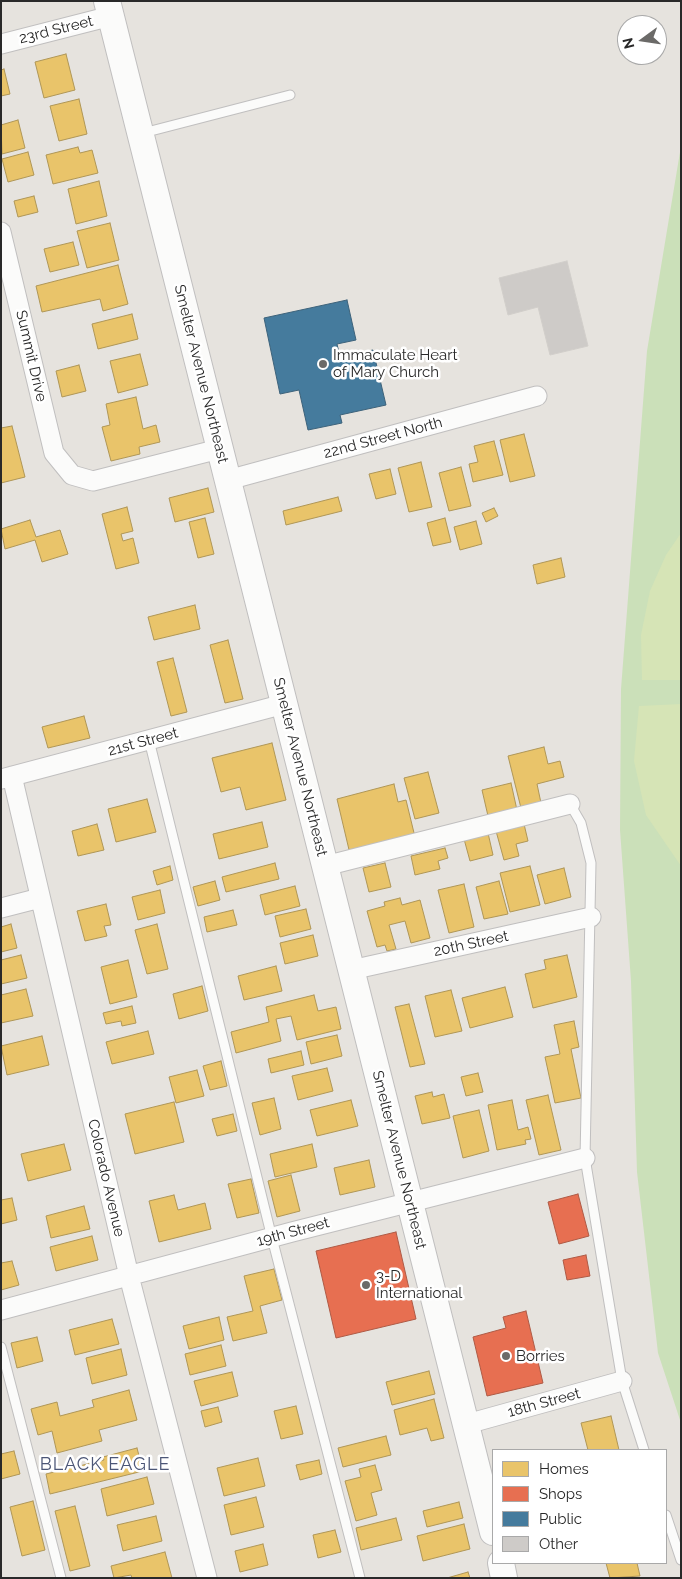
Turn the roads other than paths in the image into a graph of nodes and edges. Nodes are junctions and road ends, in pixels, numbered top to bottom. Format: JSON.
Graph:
{"nodes":[{"id":1,"x":109,"y":9,"type":"edge"},
{"id":2,"x":1,"y":44,"type":"edge"},
{"id":3,"x":290,"y":95,"type":"dead end"},
{"id":4,"x":140,"y":133,"type":"junction"},
{"id":5,"x":1,"y":232,"type":"edge"},
{"id":6,"x":537,"y":396,"type":"dead end"},
{"id":7,"x":219,"y":449,"type":"junction"},
{"id":8,"x":228,"y":480,"type":"junction"},
{"id":9,"x":284,"y":704,"type":"junction"},
{"id":10,"x":149,"y":740,"type":"junction"},
{"id":11,"x":6,"y":778,"type":"edge"},
{"id":12,"x":570,"y":804,"type":"joint"},
{"id":13,"x":325,"y":866,"type":"junction"},
{"id":14,"x":40,"y":898,"type":"junction"},
{"id":15,"x":1,"y":908,"type":"edge"},
{"id":16,"x":591,"y":917,"type":"junction"},
{"id":17,"x":351,"y":970,"type":"junction"},
{"id":18,"x":585,"y":1158,"type":"junction"},
{"id":19,"x":409,"y":1202,"type":"junction"},
{"id":20,"x":272,"y":1238,"type":"junction"},
{"id":21,"x":129,"y":1276,"type":"junction"},
{"id":22,"x":1,"y":1310,"type":"edge"},
{"id":23,"x":1,"y":1347,"type":"edge"},
{"id":24,"x":622,"y":1381,"type":"junction"},
{"id":25,"x":467,"y":1424,"type":"junction"},
{"id":26,"x":644,"y":1449,"type":"edge"},
{"id":27,"x":667,"y":1518,"type":"edge"},
{"id":28,"x":492,"y":1528,"type":"edge"},
{"id":29,"x":681,"y":1560,"type":"edge"},
{"id":30,"x":501,"y":1564,"type":"edge"},
{"id":31,"x":61,"y":1578,"type":"edge"},
{"id":32,"x":207,"y":1578,"type":"edge"},
{"id":33,"x":360,"y":1578,"type":"edge"},
{"id":34,"x":504,"y":1578,"type":"edge"}],
"edges":[{"from":1,"to":2,"type":"street","name":"23rd Street"},
{"from":1,"to":4,"type":"street","name":"Smelter Avenue Northeast"},
{"from":3,"to":4,"type":"lane"},
{"from":4,"to":7,"type":"street","name":"Smelter Avenue Northeast"},
{"from":5,"to":7,"type":"street","name":"Summit Drive"},
{"from":6,"to":8,"type":"street","name":"22nd Street North"},
{"from":7,"to":8,"type":"street","name":"Smelter Avenue Northeast"},
{"from":8,"to":9,"type":"street","name":"Smelter Avenue Northeast"},
{"from":9,"to":10,"type":"street","name":"21st Street"},
{"from":9,"to":13,"type":"street","name":"Smelter Avenue Northeast"},
{"from":10,"to":11,"type":"street","name":"21st Street"},
{"from":10,"to":20,"type":"lane"},
{"from":11,"to":14,"type":"street","name":"Colorado Avenue"},
{"from":12,"to":13,"type":"street"},
{"from":12,"to":16,"type":"lane"},
{"from":13,"to":17,"type":"street","name":"Smelter Avenue Northeast"},
{"from":14,"to":15,"type":"street"},
{"from":14,"to":21,"type":"street","name":"Colorado Avenue"},
{"from":16,"to":17,"type":"street","name":"20th Street"},
{"from":16,"to":18,"type":"lane"},
{"from":17,"to":19,"type":"street","name":"Smelter Avenue Northeast"},
{"from":18,"to":19,"type":"street","name":"19th Street"},
{"from":18,"to":24,"type":"lane"},
{"from":19,"to":20,"type":"street","name":"19th Street"},
{"from":19,"to":25,"type":"street","name":"Smelter Avenue Northeast"},
{"from":20,"to":21,"type":"street","name":"19th Street"},
{"from":20,"to":33,"type":"lane"},
{"from":21,"to":22,"type":"street","name":"19th Street"},
{"from":21,"to":32,"type":"street","name":"Colorado Avenue"},
{"from":23,"to":31,"type":"lane"},
{"from":24,"to":25,"type":"street","name":"18th Street"},
{"from":24,"to":26,"type":"lane"},
{"from":25,"to":28,"type":"street","name":"Smelter Avenue Northeast"},
{"from":27,"to":29,"type":"lane"},
{"from":30,"to":34,"type":"street"}]}
